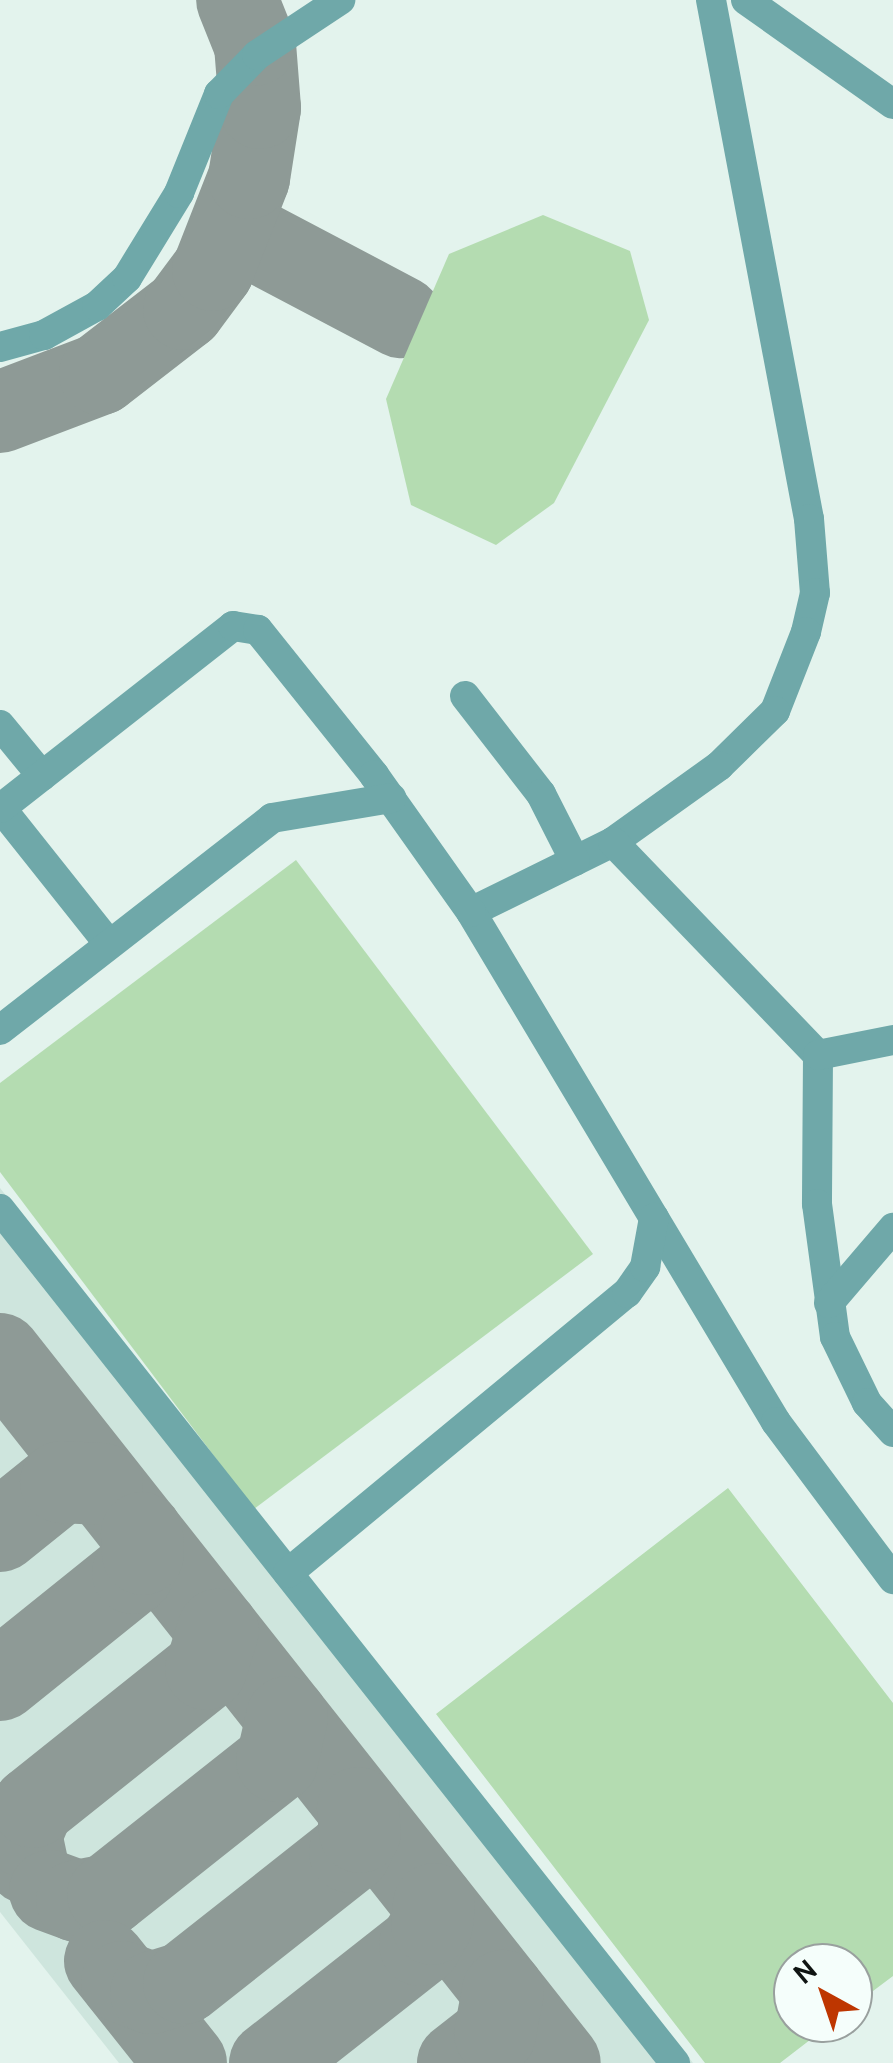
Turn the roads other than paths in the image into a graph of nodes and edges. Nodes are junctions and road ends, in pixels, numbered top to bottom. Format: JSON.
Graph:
{"nodes":[{"id":1,"x":340,"y":0,"type":"edge"},
{"id":2,"x":711,"y":0,"type":"edge"},
{"id":3,"x":746,"y":0,"type":"edge"},
{"id":4,"x":893,"y":104,"type":"edge"},
{"id":5,"x":0,"y":348,"type":"edge"},
{"id":6,"x":465,"y":696,"type":"dead end"},
{"id":7,"x":0,"y":725,"type":"edge"},
{"id":8,"x":42,"y":776,"type":"junction"},
{"id":9,"x":391,"y":798,"type":"junction"},
{"id":10,"x":614,"y":842,"type":"junction"},
{"id":11,"x":575,"y":861,"type":"junction"},
{"id":12,"x":471,"y":912,"type":"junction"},
{"id":13,"x":109,"y":944,"type":"junction"},
{"id":14,"x":0,"y":1030,"type":"edge"},
{"id":15,"x":893,"y":1040,"type":"edge"},
{"id":16,"x":818,"y":1054,"type":"junction"},
{"id":17,"x":0,"y":1209,"type":"edge"},
{"id":18,"x":654,"y":1218,"type":"junction"},
{"id":19,"x":893,"y":1228,"type":"edge"},
{"id":20,"x":829,"y":1304,"type":"junction"},
{"id":21,"x":893,"y":1432,"type":"edge"},
{"id":22,"x":288,"y":1574,"type":"junction"},
{"id":23,"x":893,"y":1580,"type":"edge"},
{"id":24,"x":675,"y":2063,"type":"edge"}],
"edges":[{"from":1,"to":5,"type":"lane"},
{"from":2,"to":10,"type":"lane"},
{"from":3,"to":4,"type":"lane"},
{"from":6,"to":11,"type":"lane"},
{"from":7,"to":8,"type":"lane"},
{"from":8,"to":9,"type":"lane"},
{"from":8,"to":13,"type":"lane"},
{"from":9,"to":12,"type":"lane"},
{"from":9,"to":13,"type":"lane"},
{"from":10,"to":11,"type":"lane"},
{"from":10,"to":16,"type":"lane"},
{"from":11,"to":12,"type":"lane"},
{"from":12,"to":18,"type":"lane"},
{"from":13,"to":14,"type":"lane"},
{"from":15,"to":16,"type":"lane"},
{"from":16,"to":20,"type":"lane"},
{"from":17,"to":22,"type":"lane"},
{"from":18,"to":22,"type":"lane"},
{"from":18,"to":23,"type":"lane"},
{"from":19,"to":20,"type":"lane"},
{"from":20,"to":21,"type":"lane"},
{"from":22,"to":24,"type":"lane"}]}
